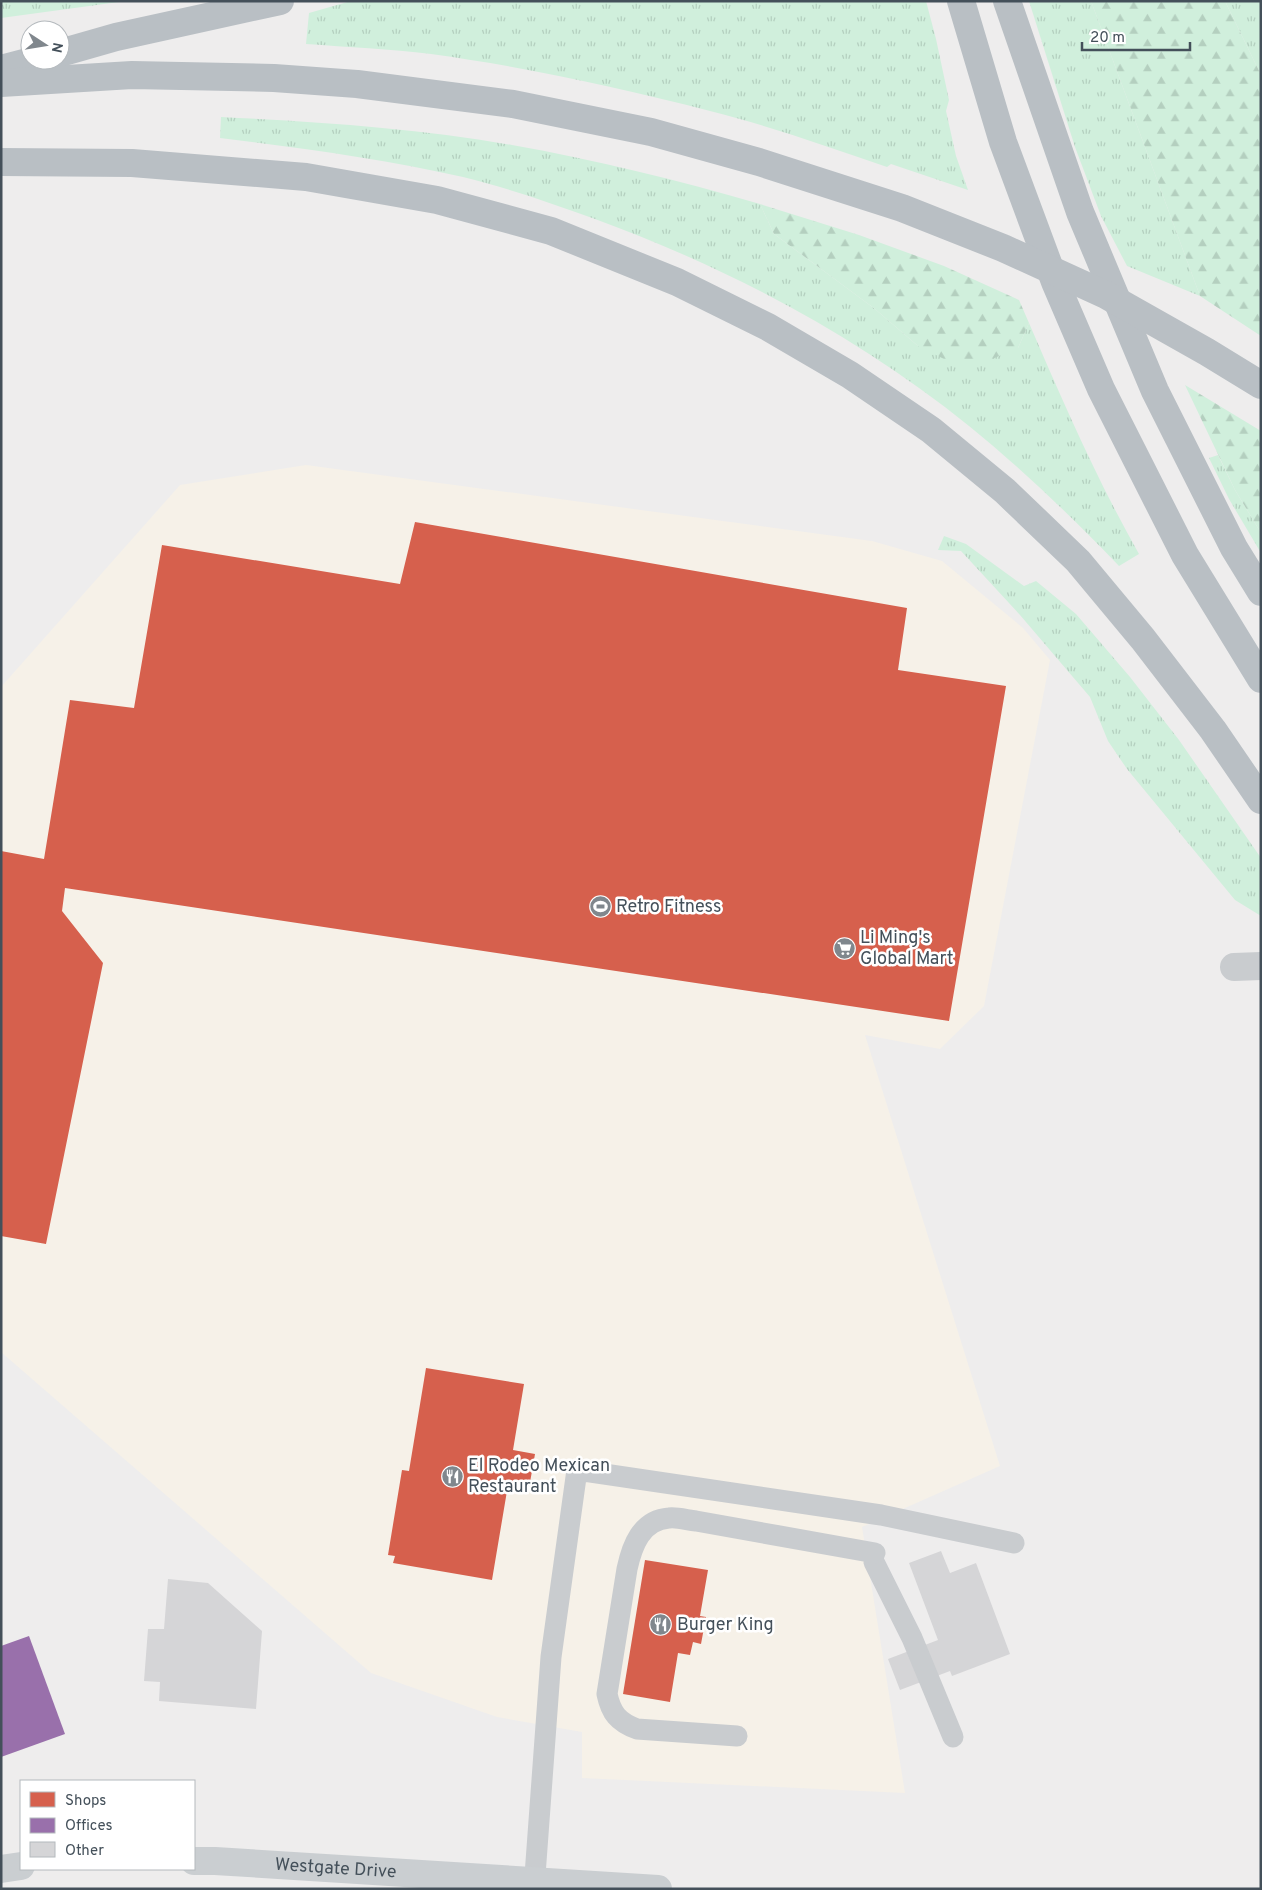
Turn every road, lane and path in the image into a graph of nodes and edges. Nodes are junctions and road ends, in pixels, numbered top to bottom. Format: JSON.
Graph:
{"nodes":[{"id":1,"x":280,"y":1,"type":"edge"},
{"id":2,"x":961,"y":1,"type":"edge"},
{"id":3,"x":1008,"y":1,"type":"edge"},
{"id":4,"x":70,"y":50,"type":"edge"},
{"id":5,"x":20,"y":64,"type":"edge"},
{"id":6,"x":1,"y":70,"type":"edge"},
{"id":7,"x":1,"y":83,"type":"edge"},
{"id":8,"x":1,"y":162,"type":"edge"},
{"id":9,"x":1261,"y":385,"type":"edge"},
{"id":10,"x":1261,"y":592,"type":"edge"},
{"id":11,"x":1261,"y":679,"type":"edge"},
{"id":12,"x":1261,"y":800,"type":"edge"},
{"id":13,"x":1261,"y":966,"type":"edge"},
{"id":14,"x":1234,"y":967,"type":"dead end"},
{"id":15,"x":1014,"y":1543,"type":"dead end"},
{"id":16,"x":737,"y":1736,"type":"dead end"},
{"id":17,"x":953,"y":1737,"type":"dead end"},
{"id":18,"x":195,"y":1861,"type":"edge"},
{"id":19,"x":20,"y":1866,"type":"edge"},
{"id":20,"x":1,"y":1869,"type":"edge"},
{"id":21,"x":534,"y":1885,"type":"edge"},
{"id":22,"x":658,"y":1889,"type":"edge"}],
"edges":[{"from":1,"to":4,"type":"highway"},
{"from":2,"to":11,"type":"highway"},
{"from":3,"to":10,"type":"highway"},
{"from":5,"to":6,"type":"highway"},
{"from":7,"to":9,"type":"highway"},
{"from":8,"to":12,"type":"highway"},
{"from":13,"to":14,"type":"street"},
{"from":15,"to":21,"type":"lane"},
{"from":16,"to":17,"type":"lane"},
{"from":18,"to":21,"type":"street","name":"Westgate Drive"},
{"from":19,"to":20,"type":"street"},
{"from":21,"to":22,"type":"street","name":"Westgate Drive"}]}
